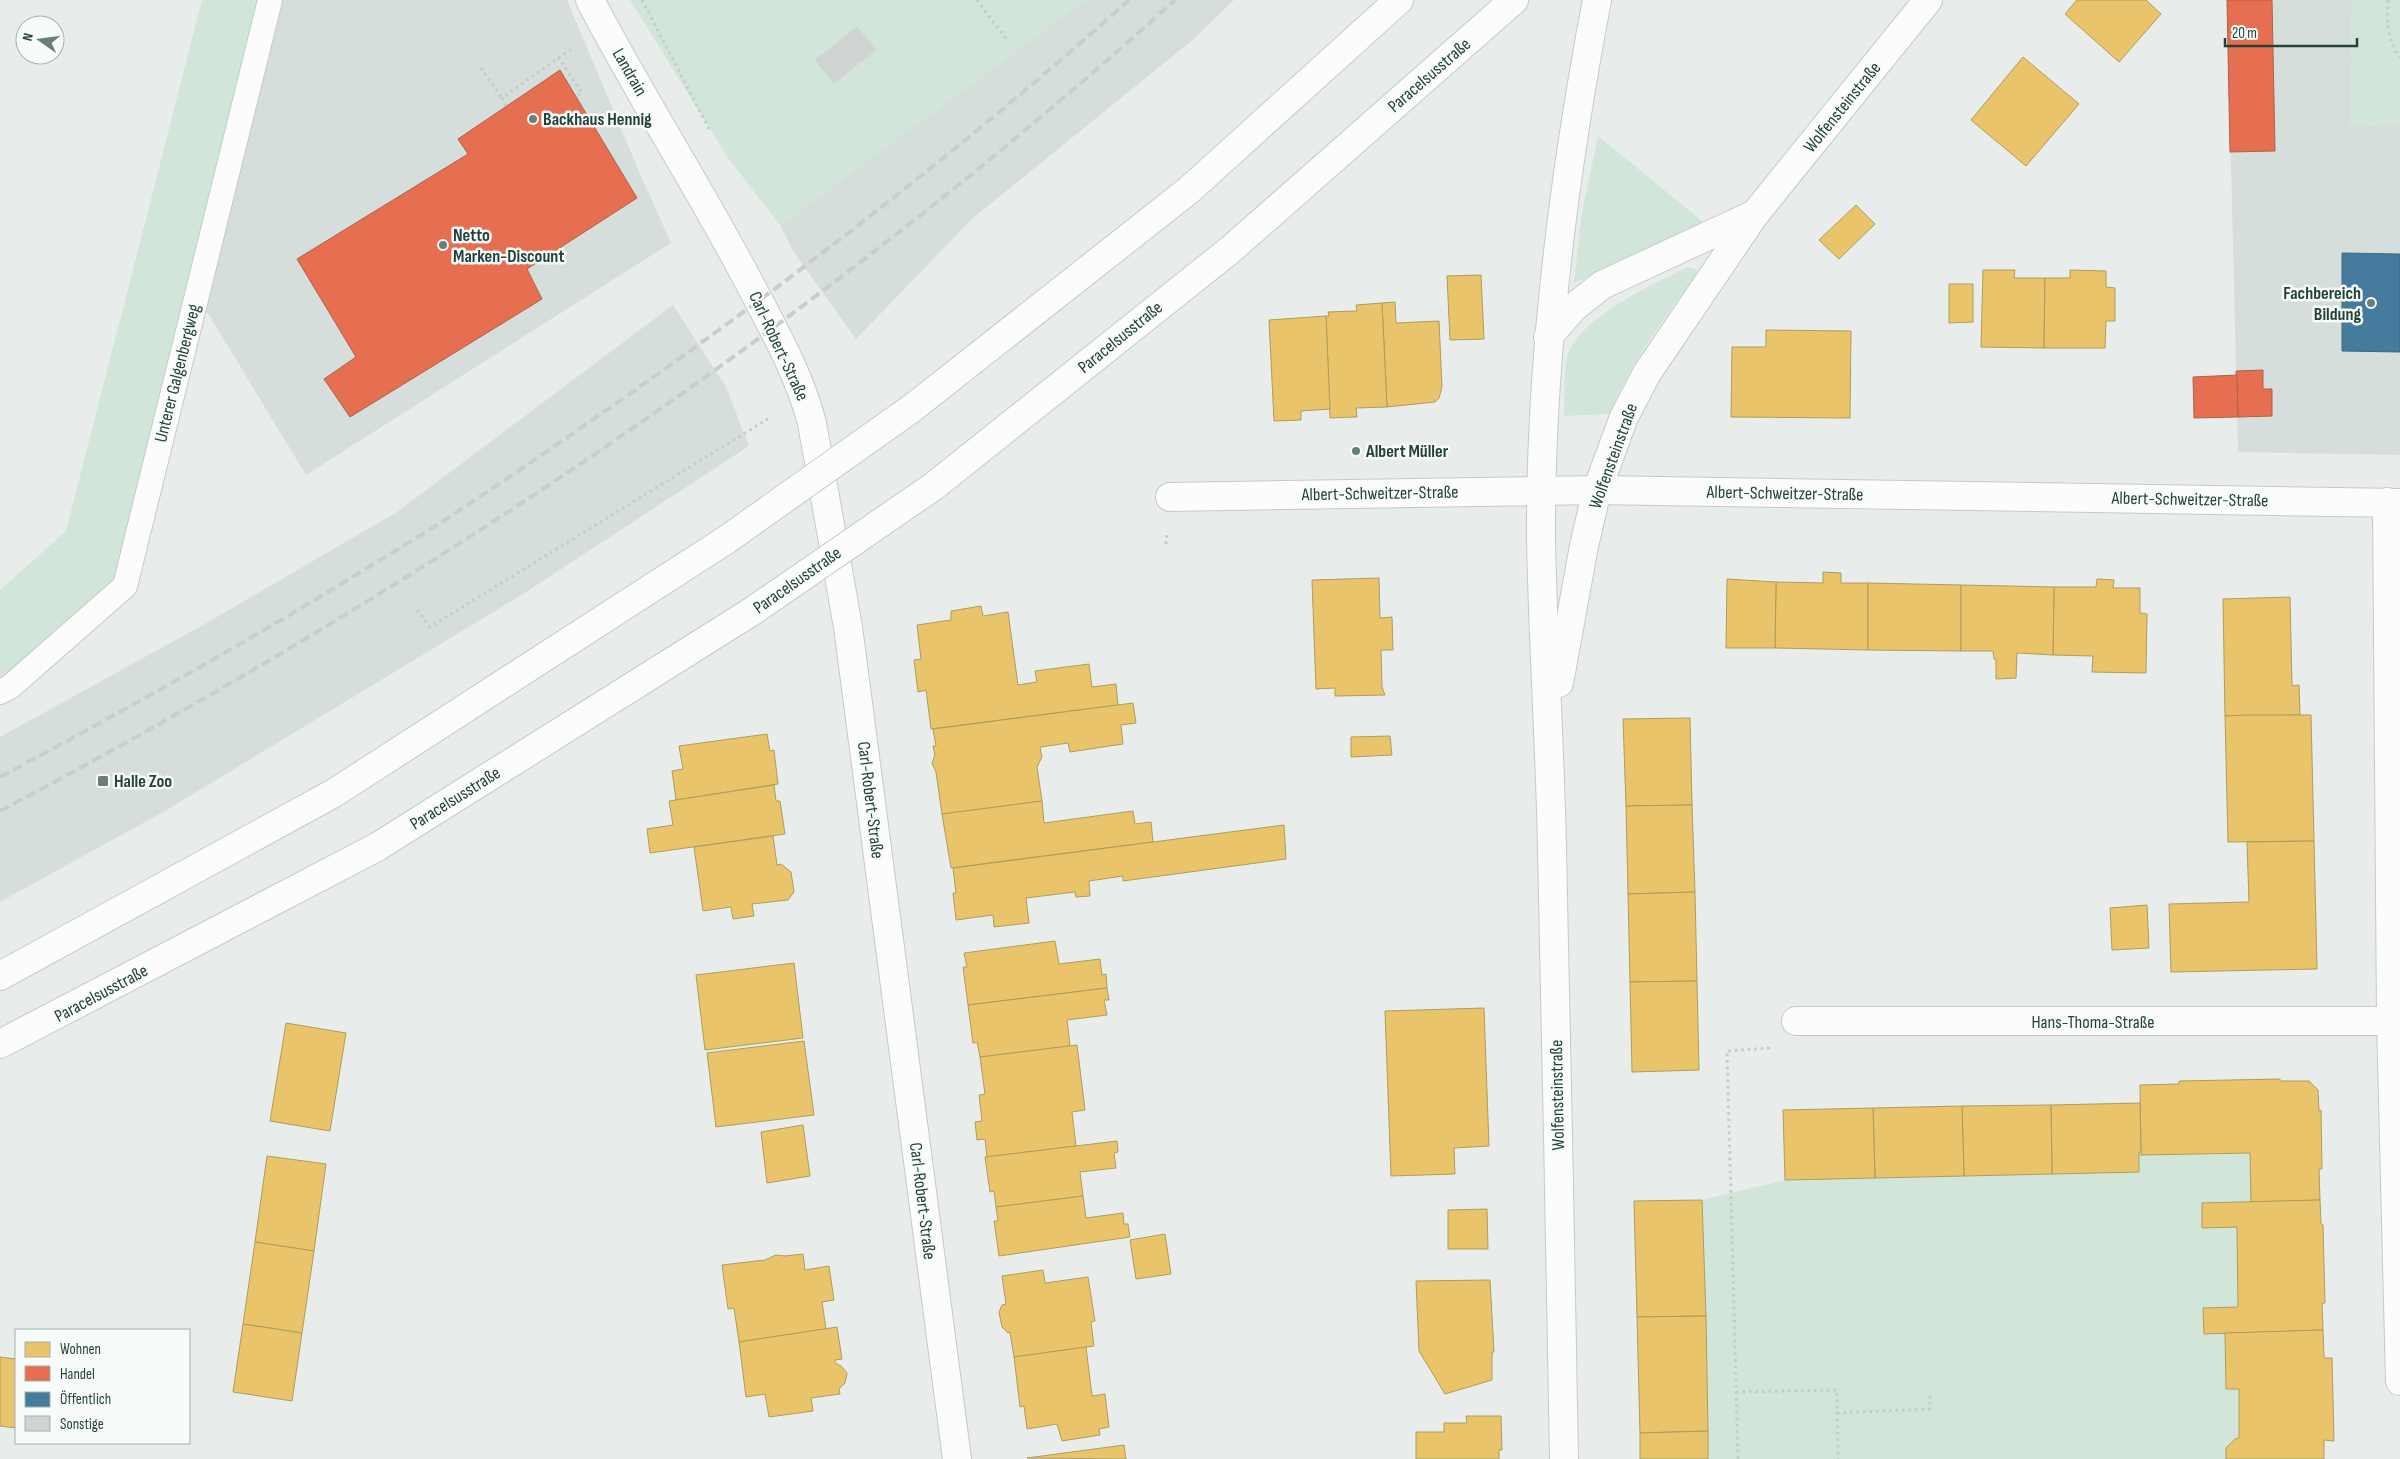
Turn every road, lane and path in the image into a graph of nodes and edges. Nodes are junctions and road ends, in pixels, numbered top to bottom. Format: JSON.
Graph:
{"nodes":[{"id":1,"x":270,"y":0,"type":"edge"},
{"id":2,"x":590,"y":0,"type":"edge"},
{"id":3,"x":977,"y":0,"type":"edge"},
{"id":4,"x":1399,"y":0,"type":"edge"},
{"id":5,"x":1514,"y":0,"type":"edge"},
{"id":6,"x":1597,"y":0,"type":"edge"},
{"id":7,"x":1928,"y":0,"type":"edge"},
{"id":8,"x":2388,"y":0,"type":"edge"},
{"id":9,"x":1008,"y":41,"type":"dead end"},
{"id":10,"x":568,"y":51,"type":"dead end"},
{"id":11,"x":558,"y":57,"type":"junction"},
{"id":12,"x":2400,"y":58,"type":"edge"},
{"id":13,"x":481,"y":68,"type":"dead end"},
{"id":14,"x":576,"y":96,"type":"dead end"},
{"id":15,"x":502,"y":98,"type":"junction"},
{"id":16,"x":506,"y":106,"type":"dead end"},
{"id":17,"x":687,"y":169,"type":"joint"},
{"id":18,"x":1755,"y":214,"type":"junction"},
{"id":19,"x":1548,"y":337,"type":"junction"},
{"id":20,"x":775,"y":415,"type":"dead end"},
{"id":21,"x":1597,"y":490,"type":"junction"},
{"id":22,"x":1542,"y":491,"type":"junction"},
{"id":23,"x":1170,"y":497,"type":"dead end"},
{"id":24,"x":2393,"y":502,"type":"edge"},
{"id":25,"x":417,"y":610,"type":"dead end"},
{"id":26,"x":0,"y":692,"type":"edge"},
{"id":27,"x":1550,"y":731,"type":"junction"},
{"id":28,"x":0,"y":976,"type":"edge"},
{"id":29,"x":1796,"y":1021,"type":"dead end"},
{"id":30,"x":2390,"y":1021,"type":"junction"},
{"id":31,"x":0,"y":1044,"type":"edge"},
{"id":32,"x":1770,"y":1048,"type":"dead end"},
{"id":33,"x":2400,"y":1381,"type":"edge"},
{"id":34,"x":1736,"y":1392,"type":"junction"},
{"id":35,"x":1930,"y":1393,"type":"dead end"},
{"id":36,"x":1837,"y":1413,"type":"junction"},
{"id":37,"x":957,"y":1459,"type":"edge"},
{"id":38,"x":1564,"y":1459,"type":"edge"},
{"id":39,"x":1738,"y":1459,"type":"edge"},
{"id":40,"x":1838,"y":1459,"type":"edge"}],
"edges":[{"from":1,"to":26,"type":"lane","name":"Unterer Galgenbergweg"},
{"from":2,"to":17,"type":"main road","name":"Landrain"},
{"from":3,"to":9,"type":"path"},
{"from":4,"to":28,"type":"main road","bridge":true},
{"from":5,"to":31,"type":"main road","name":"Paracelsusstraße","bridge":true},
{"from":6,"to":19,"type":"main road","name":"Wolfensteinstraße"},
{"from":7,"to":18,"type":"main road","name":"Wolfensteinstraße"},
{"from":8,"to":12,"type":"path"},
{"from":10,"to":11,"type":"path"},
{"from":11,"to":14,"type":"path"},
{"from":11,"to":15,"type":"path"},
{"from":13,"to":15,"type":"path"},
{"from":15,"to":16,"type":"path"},
{"from":17,"to":37,"type":"main road","name":"Carl-Robert-Straße"},
{"from":18,"to":19,"type":"main road","name":"Wolfensteinstraße"},
{"from":18,"to":21,"type":"main road","name":"Wolfensteinstraße"},
{"from":19,"to":22,"type":"main road","name":"Wolfensteinstraße"},
{"from":20,"to":25,"type":"path"},
{"from":21,"to":22,"type":"main road","name":"Albert-Schweitzer-Straße"},
{"from":21,"to":24,"type":"main road","name":"Albert-Schweitzer-Straße"},
{"from":21,"to":27,"type":"main road","name":"Wolfensteinstraße"},
{"from":22,"to":23,"type":"main road","name":"Albert-Schweitzer-Straße"},
{"from":22,"to":27,"type":"main road","name":"Wolfensteinstraße"},
{"from":24,"to":30,"type":"main road"},
{"from":27,"to":38,"type":"main road","name":"Wolfensteinstraße"},
{"from":29,"to":30,"type":"main road","name":"Hans-Thoma-Straße"},
{"from":30,"to":33,"type":"main road"},
{"from":32,"to":34,"type":"path"},
{"from":34,"to":36,"type":"path"},
{"from":34,"to":39,"type":"path"},
{"from":35,"to":36,"type":"path"},
{"from":36,"to":40,"type":"path"}]}
